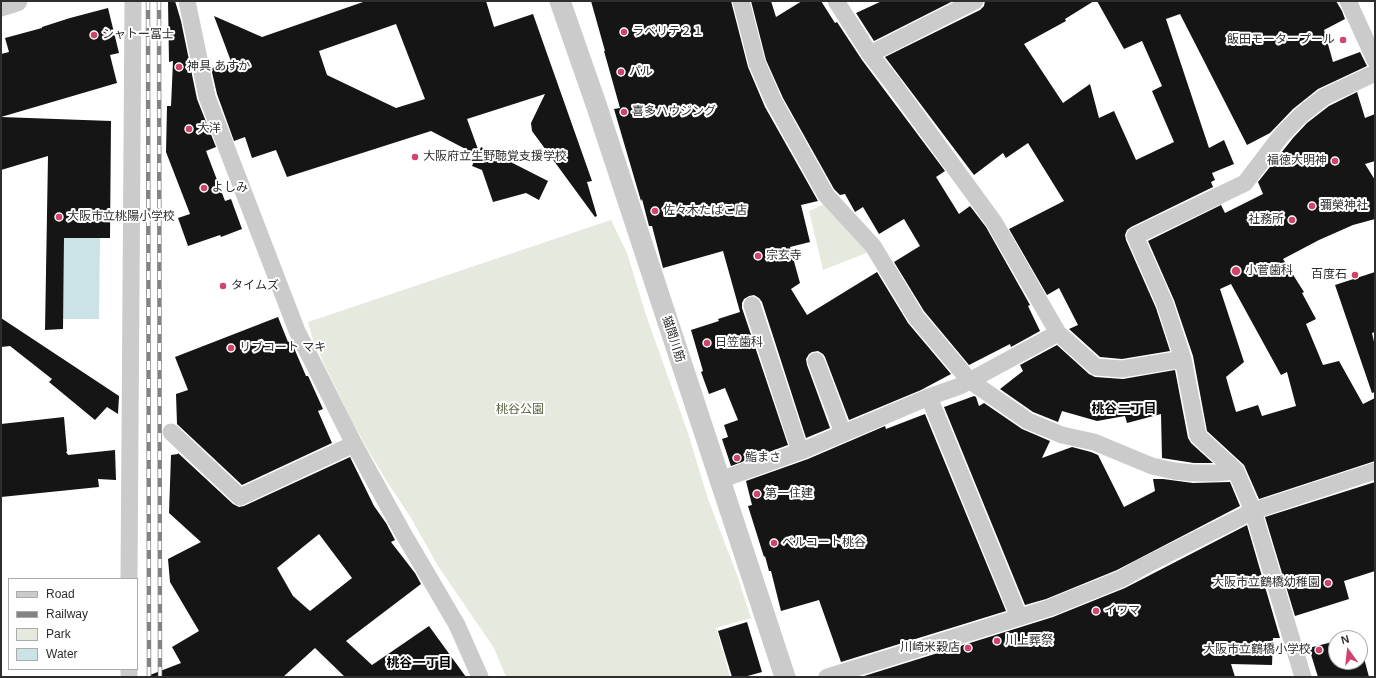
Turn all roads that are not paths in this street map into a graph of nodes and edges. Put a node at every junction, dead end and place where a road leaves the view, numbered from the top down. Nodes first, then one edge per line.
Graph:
1 (17, 1) edge
2 (133, 1) edge
3 (186, 1) edge
4 (560, 1) edge
5 (741, 1) edge
6 (836, 1) edge
7 (975, 1) edge
8 (1348, 1) edge
9 (1, 6) edge
10 (870, 54) junction
11 (1375, 60) edge
12 (1375, 73) edge
13 (752, 305) dead end
14 (1058, 333) junction
15 (1183, 359) junction
16 (816, 361) dead end
17 (969, 380) junction
18 (929, 397) junction
19 (171, 432) dead end
20 (843, 433) junction
21 (354, 444) junction
22 (800, 451) junction
23 (1236, 471) junction
24 (1375, 471) edge
25 (720, 480) junction
26 (1253, 512) junction
27 (129, 578) edge
28 (1019, 617) junction
29 (480, 677) edge
30 (785, 677) edge
31 (827, 677) edge
32 (1303, 677) edge

1 - 9 street
2 - 27 street
3 - 21 street
4 - 25 street, 猫間川筋
5 - 17 street
6 - 10 street
7 - 10 street
8 - 11 street
10 - 14 street
12 - 15 street
13 - 22 street
14 - 15 street
14 - 17 street
15 - 23 street
16 - 20 street
17 - 18 street
17 - 23 street
18 - 20 street
18 - 28 street
19 - 21 street
20 - 22 street
21 - 29 street
22 - 25 street
23 - 26 street
24 - 26 street
25 - 30 street, 猫間川筋
26 - 28 street
26 - 32 street
28 - 31 street

